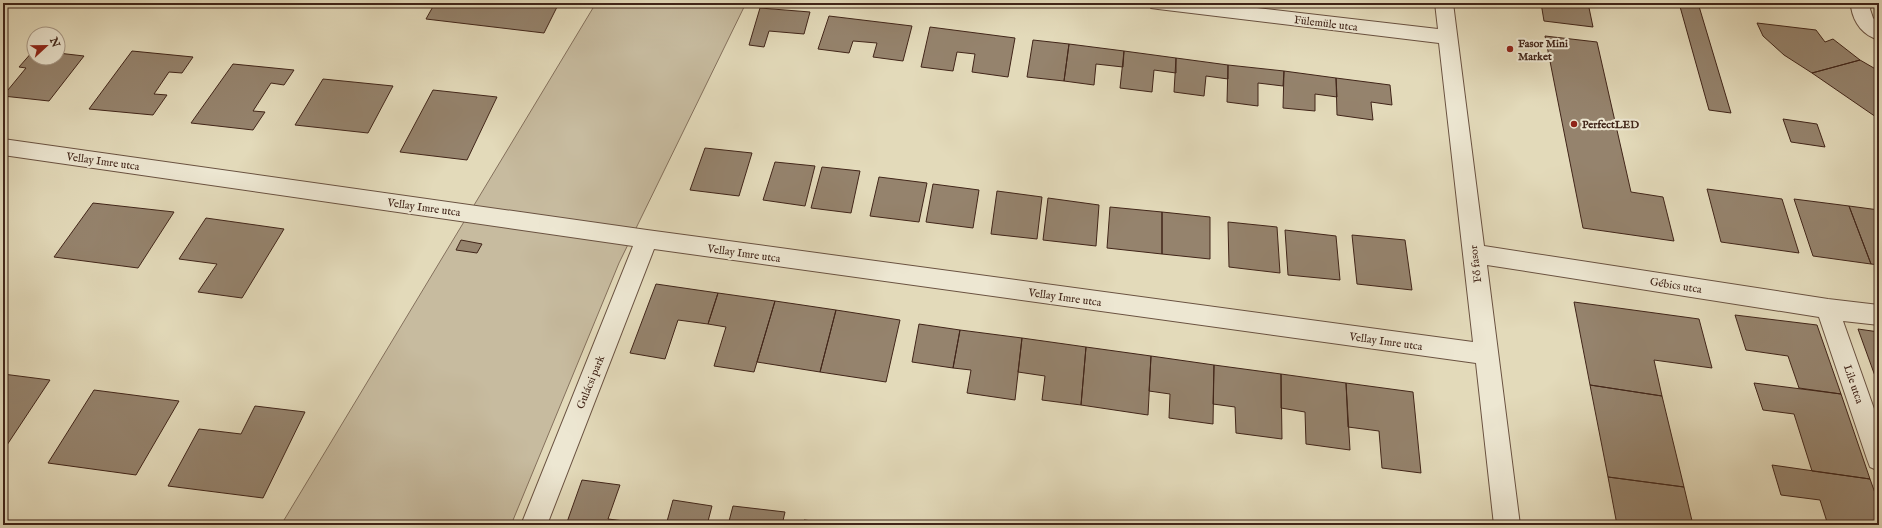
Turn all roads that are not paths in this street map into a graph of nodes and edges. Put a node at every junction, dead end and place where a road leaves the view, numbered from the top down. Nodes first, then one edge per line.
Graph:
1 (1158, 3) edge
2 (1444, 3) edge
3 (1864, 3) edge
4 (1879, 33) edge
5 (1448, 37) junction
6 (3, 147) edge
7 (647, 239) junction
8 (1474, 254) junction
9 (1828, 309) junction
10 (1879, 315) edge
11 (1486, 354) junction
12 (1879, 459) edge
13 (534, 525) edge
14 (1507, 525) edge

1 - 5 street, Fülemüle utca
2 - 5 street, Fő fasor
3 - 4 street
5 - 8 street, Fő fasor
6 - 7 street, Vellay Imre utca
7 - 11 street, Vellay Imre utca
7 - 13 street, Gulácsi park
8 - 9 street, Gébics utca
8 - 11 street, Fő fasor
9 - 10 street, Gébics utca
9 - 12 street, Lile utca
11 - 14 street, Fő fasor

